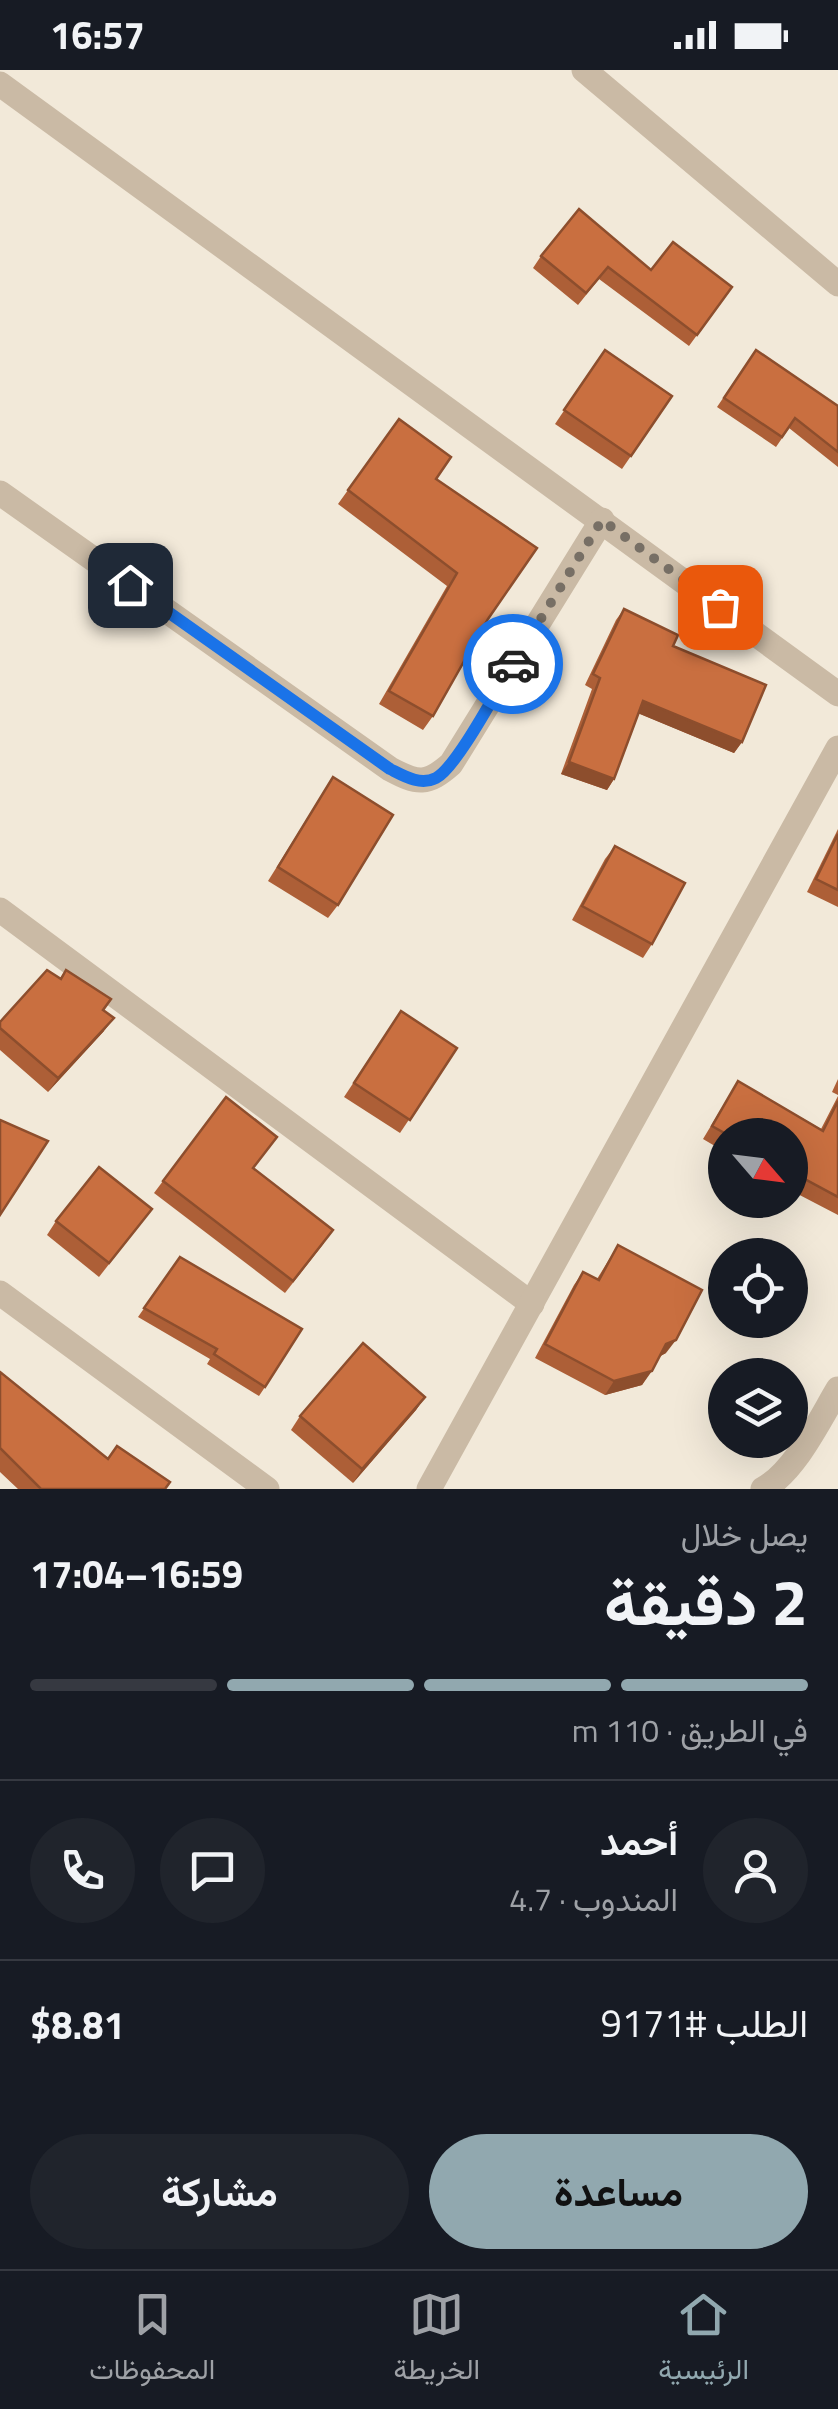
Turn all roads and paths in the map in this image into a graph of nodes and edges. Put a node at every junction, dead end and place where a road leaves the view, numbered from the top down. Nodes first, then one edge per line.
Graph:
1 (589, 72) edge
2 (0, 84) edge
3 (838, 284) edge
4 (0, 494) edge
5 (602, 520) junction
6 (838, 694) edge
7 (838, 748) edge
8 (0, 910) edge
9 (0, 1292) edge
10 (532, 1304) junction
11 (838, 1388) edge
12 (769, 1488) edge
13 (267, 1489) edge
14 (429, 1489) edge

1 - 3 street
2 - 5 street
4 - 5 street
5 - 6 street
7 - 10 street
8 - 10 street
9 - 13 street
10 - 14 street
11 - 12 street

